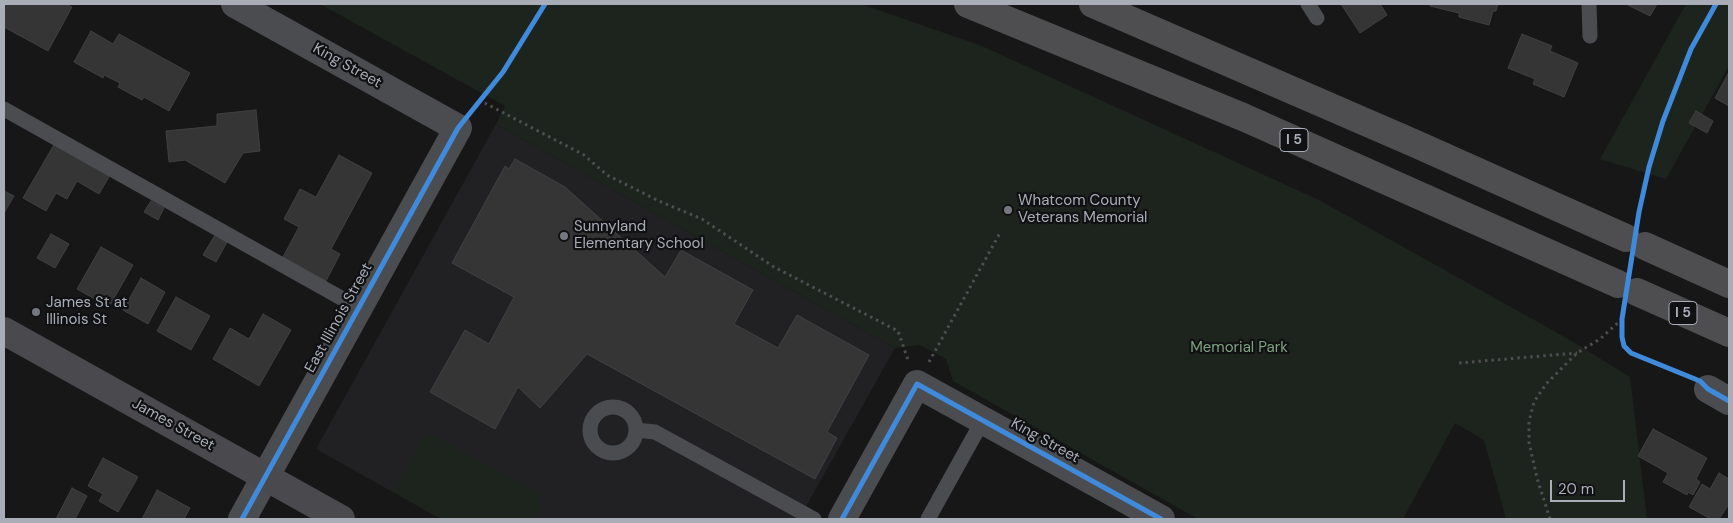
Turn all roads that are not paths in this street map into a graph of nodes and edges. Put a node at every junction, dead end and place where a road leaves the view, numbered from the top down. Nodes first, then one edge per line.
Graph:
1 (235, 4) edge
2 (968, 4) edge
3 (1092, 4) edge
4 (1308, 4) edge
5 (1589, 4) edge
6 (1317, 18) dead end
7 (1590, 36) dead end
8 (4, 109) edge
9 (458, 128) joint
10 (1729, 284) edge
11 (359, 308) junction
12 (4, 331) edge
13 (1729, 333) edge
14 (983, 420) junction
15 (636, 430) dead end
16 (266, 477) junction
17 (242, 519) edge
18 (341, 519) edge
19 (814, 519) edge
20 (842, 519) edge
21 (928, 519) edge
22 (1161, 519) edge

1 - 9 street, King Street
2 - 13 highway, I 5
3 - 10 highway
4 - 6 lane
5 - 7 lane
8 - 11 lane
9 - 11 street, East Illinois Street
11 - 16 street, East Illinois Street
12 - 16 main road, James Street
14 - 20 street, King Street
14 - 21 lane
14 - 22 street, King Street
15 - 19 lane
16 - 17 street, East Illinois Street
16 - 18 main road, James Street

